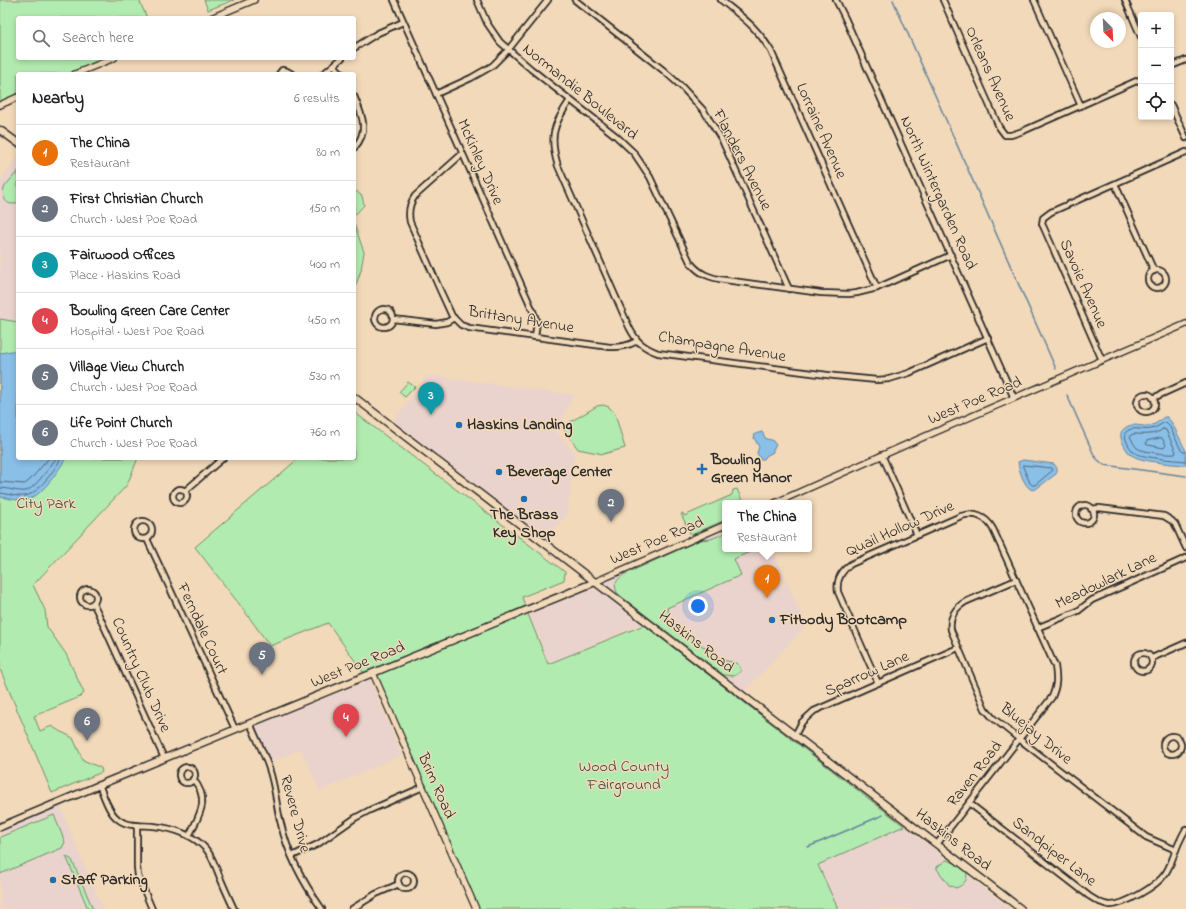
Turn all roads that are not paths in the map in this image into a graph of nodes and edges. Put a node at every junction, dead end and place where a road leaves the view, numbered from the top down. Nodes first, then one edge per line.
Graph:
1 (254, 0) edge
2 (394, 0) edge
3 (478, 0) edge
4 (548, 0) edge
5 (575, 0) edge
6 (721, 0) edge
7 (836, 0) edge
8 (942, 0) edge
9 (1034, 0) edge
10 (1125, 0) edge
11 (216, 16) edge
12 (403, 22) junction
13 (1138, 30) edge
14 (356, 47) edge
15 (508, 50) junction
16 (109, 60) edge
17 (340, 60) edge
18 (1186, 60) edge
19 (334, 65) junction
20 (1174, 65) edge
21 (80, 72) edge
22 (280, 72) edge
23 (290, 72) edge
24 (325, 72) edge
25 (340, 72) edge
26 (1138, 81) edge
27 (436, 94) junction
28 (16, 98) edge
29 (356, 100) edge
30 (570, 100) junction
31 (0, 105) edge
32 (1081, 106) junction
33 (1174, 112) edge
34 (0, 130) edge
35 (1186, 138) edge
36 (16, 142) edge
37 (356, 145) edge
38 (1186, 152) edge
39 (462, 154) junction
40 (1115, 184) junction
41 (951, 256) junction
42 (1154, 271) dead end
43 (877, 288) junction
44 (789, 289) junction
45 (454, 318) junction
46 (393, 319) dead end
47 (1186, 324) edge
48 (535, 337) junction
49 (988, 338) junction
50 (637, 340) junction
51 (1102, 360) junction
52 (1186, 383) edge
53 (1014, 398) junction
54 (1154, 398) dead end
55 (356, 399) edge
56 (882, 455) junction
57 (221, 460) edge
58 (185, 491) dead end
59 (782, 500) edge
60 (1091, 509) dead end
61 (722, 526) edge
62 (917, 535) junction
63 (147, 539) dead end
64 (1186, 548) edge
65 (1186, 558) edge
66 (1016, 580) junction
67 (595, 582) junction
68 (93, 603) dead end
69 (1038, 628) junction
70 (1186, 643) edge
71 (958, 648) junction
72 (1152, 658) dead end
73 (373, 673) junction
74 (878, 683) junction
75 (250, 723) junction
76 (235, 729) junction
77 (795, 735) junction
78 (1019, 739) junction
79 (1180, 750) junction
80 (1186, 754) edge
81 (164, 758) junction
82 (193, 779) dead end
83 (99, 785) junction
84 (423, 787) junction
85 (969, 803) junction
86 (137, 825) junction
87 (1, 826) edge
88 (1186, 829) edge
89 (189, 836) junction
90 (937, 844) junction
91 (1176, 850) junction
92 (292, 856) junction
93 (399, 884) dead end
94 (152, 909) edge
95 (234, 909) edge
96 (322, 909) edge
97 (352, 909) edge
98 (476, 909) edge
99 (1021, 909) edge

1 - 11 street
2 - 12 street, McKinley Drive
3 - 15 street, Normandie Boulevard
4 - 15 street
5 - 44 street, Flanders Avenue
6 - 43 street, Lorraine Avenue
7 - 41 street, North Wintergarden Road
8 - 32 street, Orleans Avenue
9 - 32 street
10 - 13 street
12 - 14 street
12 - 27 street, McKinley Drive
15 - 27 street
15 - 30 street, Normandie Boulevard
16 - 21 street
17 - 19 street
18 - 20 street
19 - 24 street
19 - 25 street
22 - 23 street
26 - 32 street
27 - 39 street, McKinley Drive
28 - 31 street
29 - 37 street
30 - 44 street, Normandie Boulevard
30 - 50 street, Champagne Avenue
33 - 35 street
34 - 36 main road
38 - 40 street
39 - 45 street, Brittany Avenue
39 - 48 street, McKinley Drive
40 - 42 street
40 - 51 street, Savoie Avenue
41 - 43 street, Normandie Boulevard
41 - 49 street, North Wintergarden Road
43 - 44 street, Normandie Boulevard
45 - 46 street
45 - 48 street, Brittany Avenue
47 - 51 street, West Poe Road
48 - 50 street, Brittany Avenue
49 - 50 street, Champagne Avenue
49 - 53 street, North Wintergarden Road
51 - 53 street, West Poe Road
52 - 54 street
53 - 56 street, West Poe Road
55 - 67 main road, Haskins Road
56 - 59 street, West Poe Road
56 - 62 street
57 - 58 street
60 - 64 street
61 - 67 street, West Poe Road
62 - 66 street, Quail Hollow Drive
62 - 74 street, Quail Hollow Drive
63 - 76 street, Ferndale Court
65 - 69 street, Meadowlark Lane
66 - 69 street, Quail Hollow Drive
66 - 71 street, Bluejay Drive
67 - 73 main road, West Poe Road
67 - 77 main road, Haskins Road
68 - 81 street, Country Club Drive
69 - 78 street, Quail Hollow Drive
70 - 72 street
71 - 74 street, Sparrow Lane
71 - 78 street, Bluejay Drive
73 - 75 main road, West Poe Road
73 - 84 street, Brim Road
74 - 77 street, Sparrow Lane
75 - 76 main road, West Poe Road
75 - 92 street, Revere Drive
76 - 81 main road, West Poe Road
77 - 90 main road, Haskins Road
78 - 85 street, Raven Road
78 - 91 street, Bluejay Drive
79 - 79 street
79 - 80 street
81 - 83 main road, West Poe Road
82 - 89 street
83 - 86 street
83 - 87 main road, West Poe Road
84 - 92 street
84 - 98 street, Brim Road
85 - 90 street, Raven Road
85 - 91 street, Sandpiper Lane
86 - 89 street
86 - 94 street
88 - 91 street, Sandpiper Lane
89 - 95 street
90 - 99 main road, Haskins Road
92 - 96 street, Revere Drive
93 - 97 street

